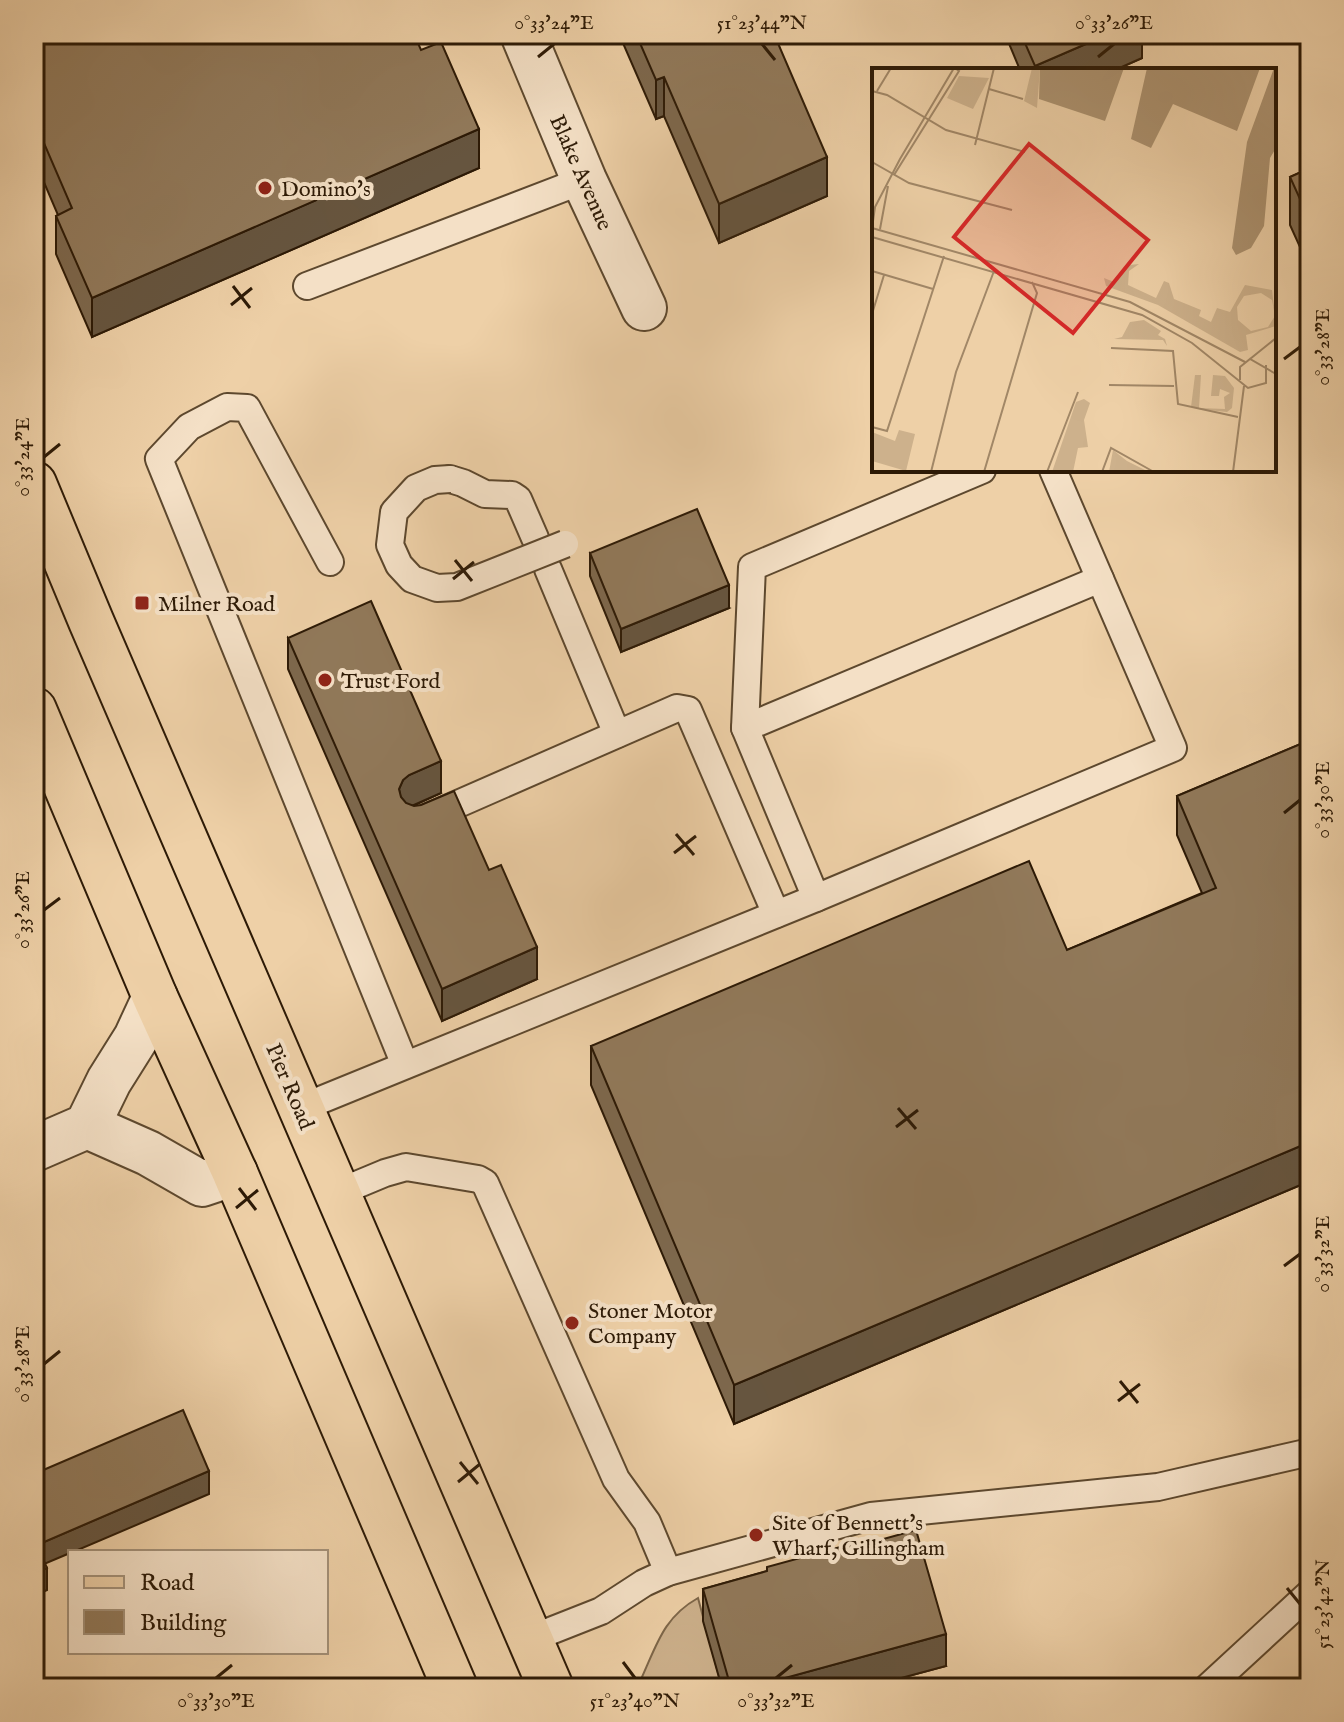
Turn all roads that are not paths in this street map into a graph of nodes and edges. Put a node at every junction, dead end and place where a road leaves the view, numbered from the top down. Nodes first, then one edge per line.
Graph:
1 (523, 34) edge
2 (584, 180) junction
3 (307, 286) dead end
4 (644, 308) dead end
5 (977, 472) edge
6 (1054, 472) edge
7 (34, 484) edge
8 (535, 538) dead end
9 (565, 544) dead end
10 (330, 562) dead end
11 (548, 569) dead end
12 (1100, 579) junction
13 (34, 710) edge
14 (745, 728) junction
15 (617, 734) junction
16 (415, 822) edge
17 (816, 898) junction
18 (776, 914) junction
19 (155, 997) junction
20 (405, 1065) junction
21 (301, 1108) junction
22 (87, 1126) junction
23 (34, 1149) edge
24 (235, 1173) junction
25 (337, 1193) junction
26 (1310, 1452) edge
27 (668, 1572) junction
28 (1310, 1593) edge
29 (530, 1639) junction
30 (455, 1688) edge
31 (551, 1688) edge
32 (1207, 1688) edge

1 - 2 street, Blake Avenue
2 - 3 lane
2 - 4 street, Blake Avenue
5 - 14 lane
6 - 12 lane
7 - 21 main road, Pier Road
8 - 9 lane, bridge
10 - 20 lane
11 - 15 lane
12 - 14 lane
12 - 17 lane
13 - 19 main road
14 - 17 lane
15 - 16 lane
15 - 18 lane
17 - 18 lane
18 - 20 lane
19 - 22 street
19 - 24 main road
20 - 21 lane
21 - 25 main road, Pier Road
22 - 23 street
22 - 24 street
24 - 30 main road
25 - 27 lane
25 - 29 main road, Pier Road
26 - 27 lane
27 - 29 lane
28 - 32 lane
29 - 31 main road, Pier Road

